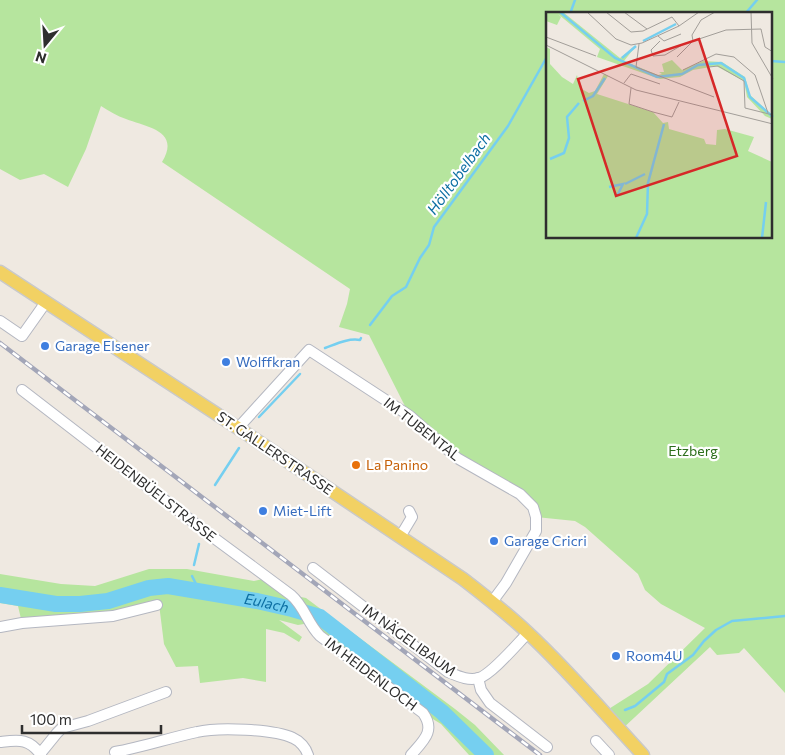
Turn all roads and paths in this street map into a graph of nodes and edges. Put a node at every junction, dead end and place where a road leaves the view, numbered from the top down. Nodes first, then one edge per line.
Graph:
1 (0, 272) edge
2 (46, 302) junction
3 (0, 321) edge
4 (22, 390) dead end
5 (238, 428) junction
6 (409, 512) dead end
7 (400, 537) junction
8 (313, 568) dead end
9 (291, 595) joint
10 (492, 602) junction
11 (157, 605) dead end
12 (0, 627) edge
13 (528, 633) junction
14 (478, 678) junction
15 (166, 692) dead end
16 (596, 741) dead end
17 (0, 742) edge
18 (547, 747) dead end
19 (114, 752) dead end
20 (40, 754) edge
21 (308, 755) edge
22 (411, 755) edge
23 (609, 755) edge
24 (643, 755) edge

1 - 2 main road, ST. GALLERSTRASSE
2 - 3 street
2 - 5 main road, ST. GALLERSTRASSE
4 - 9 street, HEIDENBÜELSTRASSE
5 - 7 main road, ST. GALLERSTRASSE
5 - 10 street, IM TUBENTAL
6 - 7 street
7 - 10 main road, ST. GALLERSTRASSE
8 - 14 street, IM NÄGELIBAUM
9 - 22 street, IM HEIDENLOCH
10 - 13 main road, ST. GALLERSTRASSE
11 - 12 street
13 - 14 street
13 - 24 main road, ST. GALLERSTRASSE
14 - 18 street
15 - 20 street
16 - 23 street
17 - 20 street
19 - 21 street

